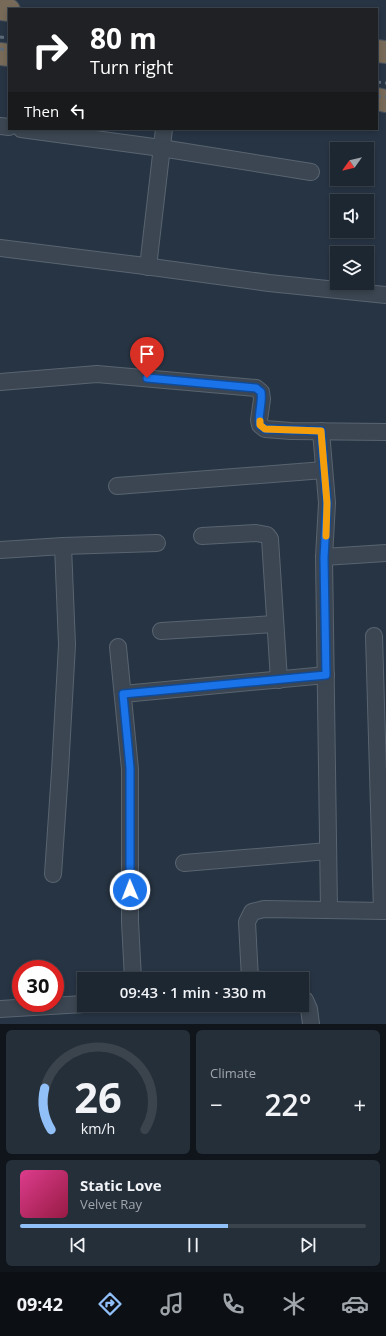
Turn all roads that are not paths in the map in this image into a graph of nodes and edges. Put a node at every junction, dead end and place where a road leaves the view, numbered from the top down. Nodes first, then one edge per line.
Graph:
1 (27, 130) edge
2 (164, 130) edge
3 (161, 148) junction
4 (311, 172) dead end
5 (0, 248) edge
6 (148, 267) junction
7 (386, 295) edge
8 (0, 382) edge
9 (321, 431) junction
10 (386, 432) edge
11 (324, 470) junction
12 (117, 486) dead end
13 (202, 536) dead end
14 (157, 543) dead end
15 (63, 546) junction
16 (0, 550) edge
17 (386, 553) edge
18 (324, 558) junction
19 (275, 624) junction
20 (161, 631) dead end
21 (374, 636) dead end
22 (118, 647) dead end
23 (326, 675) junction
24 (279, 680) junction
25 (123, 694) junction
26 (328, 851) junction
27 (184, 863) dead end
28 (53, 874) dead end
29 (329, 910) junction
30 (384, 911) edge
31 (133, 972) edge
32 (250, 972) edge
33 (77, 1004) edge
34 (0, 1009) edge
35 (309, 1009) edge
36 (311, 1024) edge

1 - 3 street
2 - 3 street
3 - 4 street
3 - 6 street
5 - 6 street
6 - 7 street
8 - 9 street
9 - 10 street
9 - 11 street
11 - 12 street
11 - 18 street
13 - 19 street
14 - 15 street
15 - 16 street
15 - 28 street
17 - 18 street
18 - 23 street
19 - 20 street
19 - 24 street
21 - 30 street
22 - 25 street
23 - 24 street
23 - 26 street
24 - 25 street
25 - 31 street
26 - 27 street
26 - 29 street
29 - 30 street
29 - 32 street
33 - 34 street
35 - 36 street

